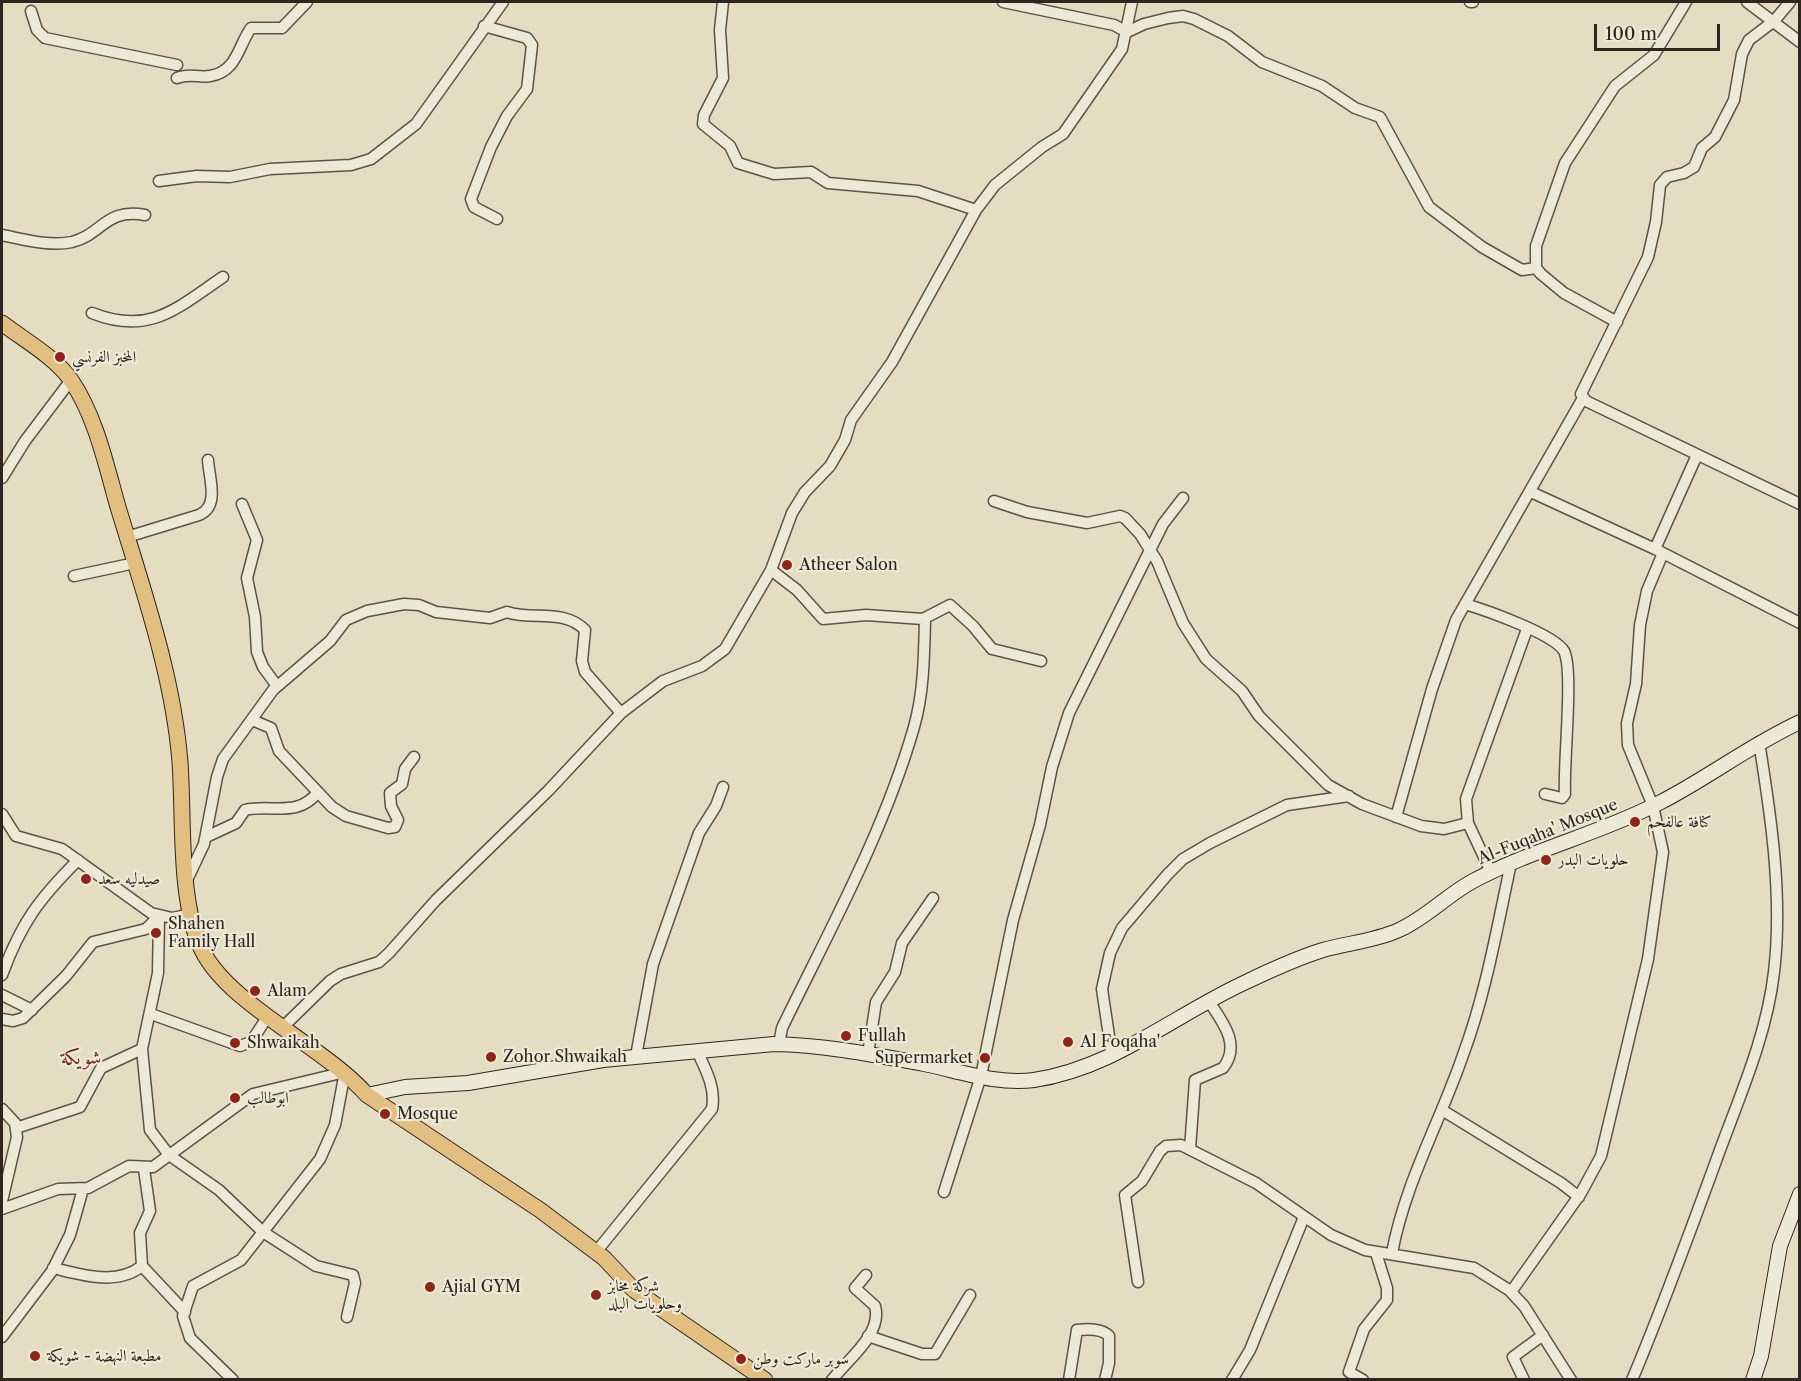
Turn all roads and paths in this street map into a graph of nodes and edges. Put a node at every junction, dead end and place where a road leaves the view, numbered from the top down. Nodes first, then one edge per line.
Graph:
1 (308, 2) edge
2 (503, 2) edge
3 (723, 2) edge
4 (1003, 2) edge
5 (1132, 2) edge
6 (1686, 2) edge
7 (1747, 2) edge
8 (1790, 2) edge
9 (32, 11) dead end
10 (1774, 21) junction
11 (484, 26) junction
12 (1127, 32) junction
13 (1800, 42) edge
14 (177, 65) dead end
15 (177, 78) dead end
16 (159, 181) dead end
17 (976, 210) junction
18 (146, 215) dead end
19 (497, 219) dead end
20 (2, 236) edge
21 (1536, 268) junction
22 (223, 277) dead end
23 (92, 314) dead end
24 (1617, 322) junction
25 (2, 323) edge
26 (71, 381) junction
27 (1583, 398) junction
28 (1697, 455) junction
29 (208, 460) dead end
30 (2, 478) edge
31 (1531, 492) junction
32 (1183, 498) dead end
33 (994, 501) dead end
34 (242, 504) dead end
35 (1800, 504) edge
36 (127, 537) junction
37 (1150, 550) junction
38 (1659, 551) junction
39 (135, 562) junction
40 (771, 570) junction
41 (74, 576) dead end
42 (1465, 604) junction
43 (925, 619) junction
44 (1800, 623) edge
45 (1527, 628) junction
46 (1041, 662) dead end
47 (277, 686) junction
48 (621, 713) junction
49 (252, 720) junction
50 (1799, 722) edge
51 (1759, 741) junction
52 (414, 757) dead end
53 (723, 787) dead end
54 (318, 792) junction
55 (1545, 794) dead end
56 (1349, 796) junction
57 (1653, 806) junction
58 (2, 814) edge
59 (1396, 817) junction
60 (1468, 823) junction
61 (206, 837) junction
62 (78, 860) junction
63 (1511, 863) junction
64 (1491, 872) junction
65 (187, 880) junction
66 (933, 898) dead end
67 (192, 914) junction
68 (159, 916) junction
69 (2, 975) edge
70 (2, 995) edge
71 (1208, 1000) junction
72 (32, 1010) junction
73 (151, 1014) junction
74 (268, 1016) junction
75 (2, 1019) edge
76 (284, 1026) junction
77 (778, 1044) junction
78 (142, 1049) junction
79 (698, 1051) junction
80 (868, 1054) junction
81 (636, 1056) junction
82 (1112, 1056) junction
83 (345, 1072) junction
84 (981, 1076) junction
85 (367, 1095) junction
86 (2, 1109) edge
87 (1442, 1110) junction
88 (16, 1128) junction
89 (1190, 1149) junction
90 (169, 1155) junction
91 (144, 1169) junction
92 (83, 1190) junction
93 (944, 1192) dead end
94 (1800, 1194) edge
95 (1579, 1197) junction
96 (2, 1201) edge
97 (2, 1209) edge
98 (1304, 1217) junction
99 (263, 1232) junction
100 (596, 1252) junction
101 (1376, 1253) junction
102 (1392, 1254) junction
103 (142, 1266) junction
104 (53, 1268) junction
105 (866, 1275) dead end
106 (1138, 1282) dead end
107 (1511, 1292) junction
108 (970, 1295) dead end
109 (185, 1312) junction
110 (347, 1317) dead end
111 (1543, 1335) junction
112 (868, 1336) junction
113 (2, 1337) edge
114 (220, 1367) junction
115 (218, 1380) edge
116 (233, 1380) edge
117 (765, 1380) edge
118 (832, 1380) edge
119 (1069, 1380) edge
120 (1105, 1380) edge
121 (1232, 1380) edge
122 (1364, 1380) edge
123 (1524, 1380) edge
124 (1571, 1380) edge
125 (1632, 1380) edge
126 (1753, 1380) edge

1 - 15 street
2 - 11 street
3 - 17 street
4 - 12 street
5 - 12 street
6 - 21 street
7 - 10 street
8 - 10 street
9 - 14 street
10 - 13 street
10 - 24 street
11 - 16 street
11 - 19 street
12 - 17 street
12 - 21 street
17 - 40 street
18 - 20 street
21 - 24 street
22 - 23 street
24 - 27 street
25 - 26 main road
26 - 30 street
26 - 36 main road
27 - 28 street
27 - 31 street
28 - 35 street
28 - 38 street
29 - 36 street
31 - 38 street
31 - 42 street
32 - 37 street
33 - 37 street
34 - 47 street
36 - 39 main road
37 - 56 street
37 - 84 street
38 - 44 street
38 - 57 street
39 - 41 street
39 - 65 main road
40 - 43 street
40 - 48 street
42 - 45 street
42 - 59 street
43 - 46 street
43 - 77 street
45 - 55 street
45 - 60 street
47 - 48 street
47 - 49 street
48 - 76 street
49 - 54 street
49 - 61 street
50 - 51 street, Al-Fuqaha' Mosque
51 - 57 street, Al-Fuqaha' Mosque
51 - 125 street
52 - 54 street
53 - 81 street
54 - 61 street
56 - 59 street
56 - 82 street
57 - 63 street, Al-Fuqaha' Mosque
57 - 95 street
58 - 62 street
59 - 60 street
60 - 64 street
61 - 65 street
62 - 68 street
62 - 69 street
63 - 64 street, Al-Fuqaha' Mosque
63 - 87 street
64 - 71 street, Al-Fuqaha' Mosque
65 - 67 main road
66 - 80 street
67 - 68 street
67 - 74 main road
68 - 72 street
68 - 73 street
70 - 72 street
71 - 82 street, Al-Fuqaha' Mosque
71 - 89 street
72 - 75 street
73 - 74 street
73 - 78 street
74 - 76 main road
76 - 83 main road
77 - 79 street, Al-Fuqaha' Mosque
77 - 80 street, Al-Fuqaha' Mosque
78 - 88 street
78 - 90 street
79 - 81 street, Al-Fuqaha' Mosque
79 - 100 street
80 - 84 street, Al-Fuqaha' Mosque
81 - 85 street, Al-Fuqaha' Mosque
82 - 84 street, Al-Fuqaha' Mosque
83 - 85 main road
83 - 90 street
83 - 99 street
84 - 93 street
85 - 100 main road
86 - 88 street
87 - 95 street
87 - 102 street
88 - 96 street
89 - 98 street
89 - 106 street
90 - 91 street
90 - 99 street
91 - 92 street
91 - 103 street
92 - 97 street
92 - 104 street
94 - 126 street
95 - 107 street
98 - 101 street
98 - 121 street
99 - 109 street
99 - 110 street
100 - 117 main road
101 - 102 street
101 - 122 street
102 - 107 street
103 - 104 street
103 - 109 street
104 - 113 street
105 - 112 street
107 - 111 street
108 - 112 street
109 - 114 street
111 - 123 street
111 - 124 street
112 - 118 street
114 - 115 street
114 - 116 street
119 - 120 street

